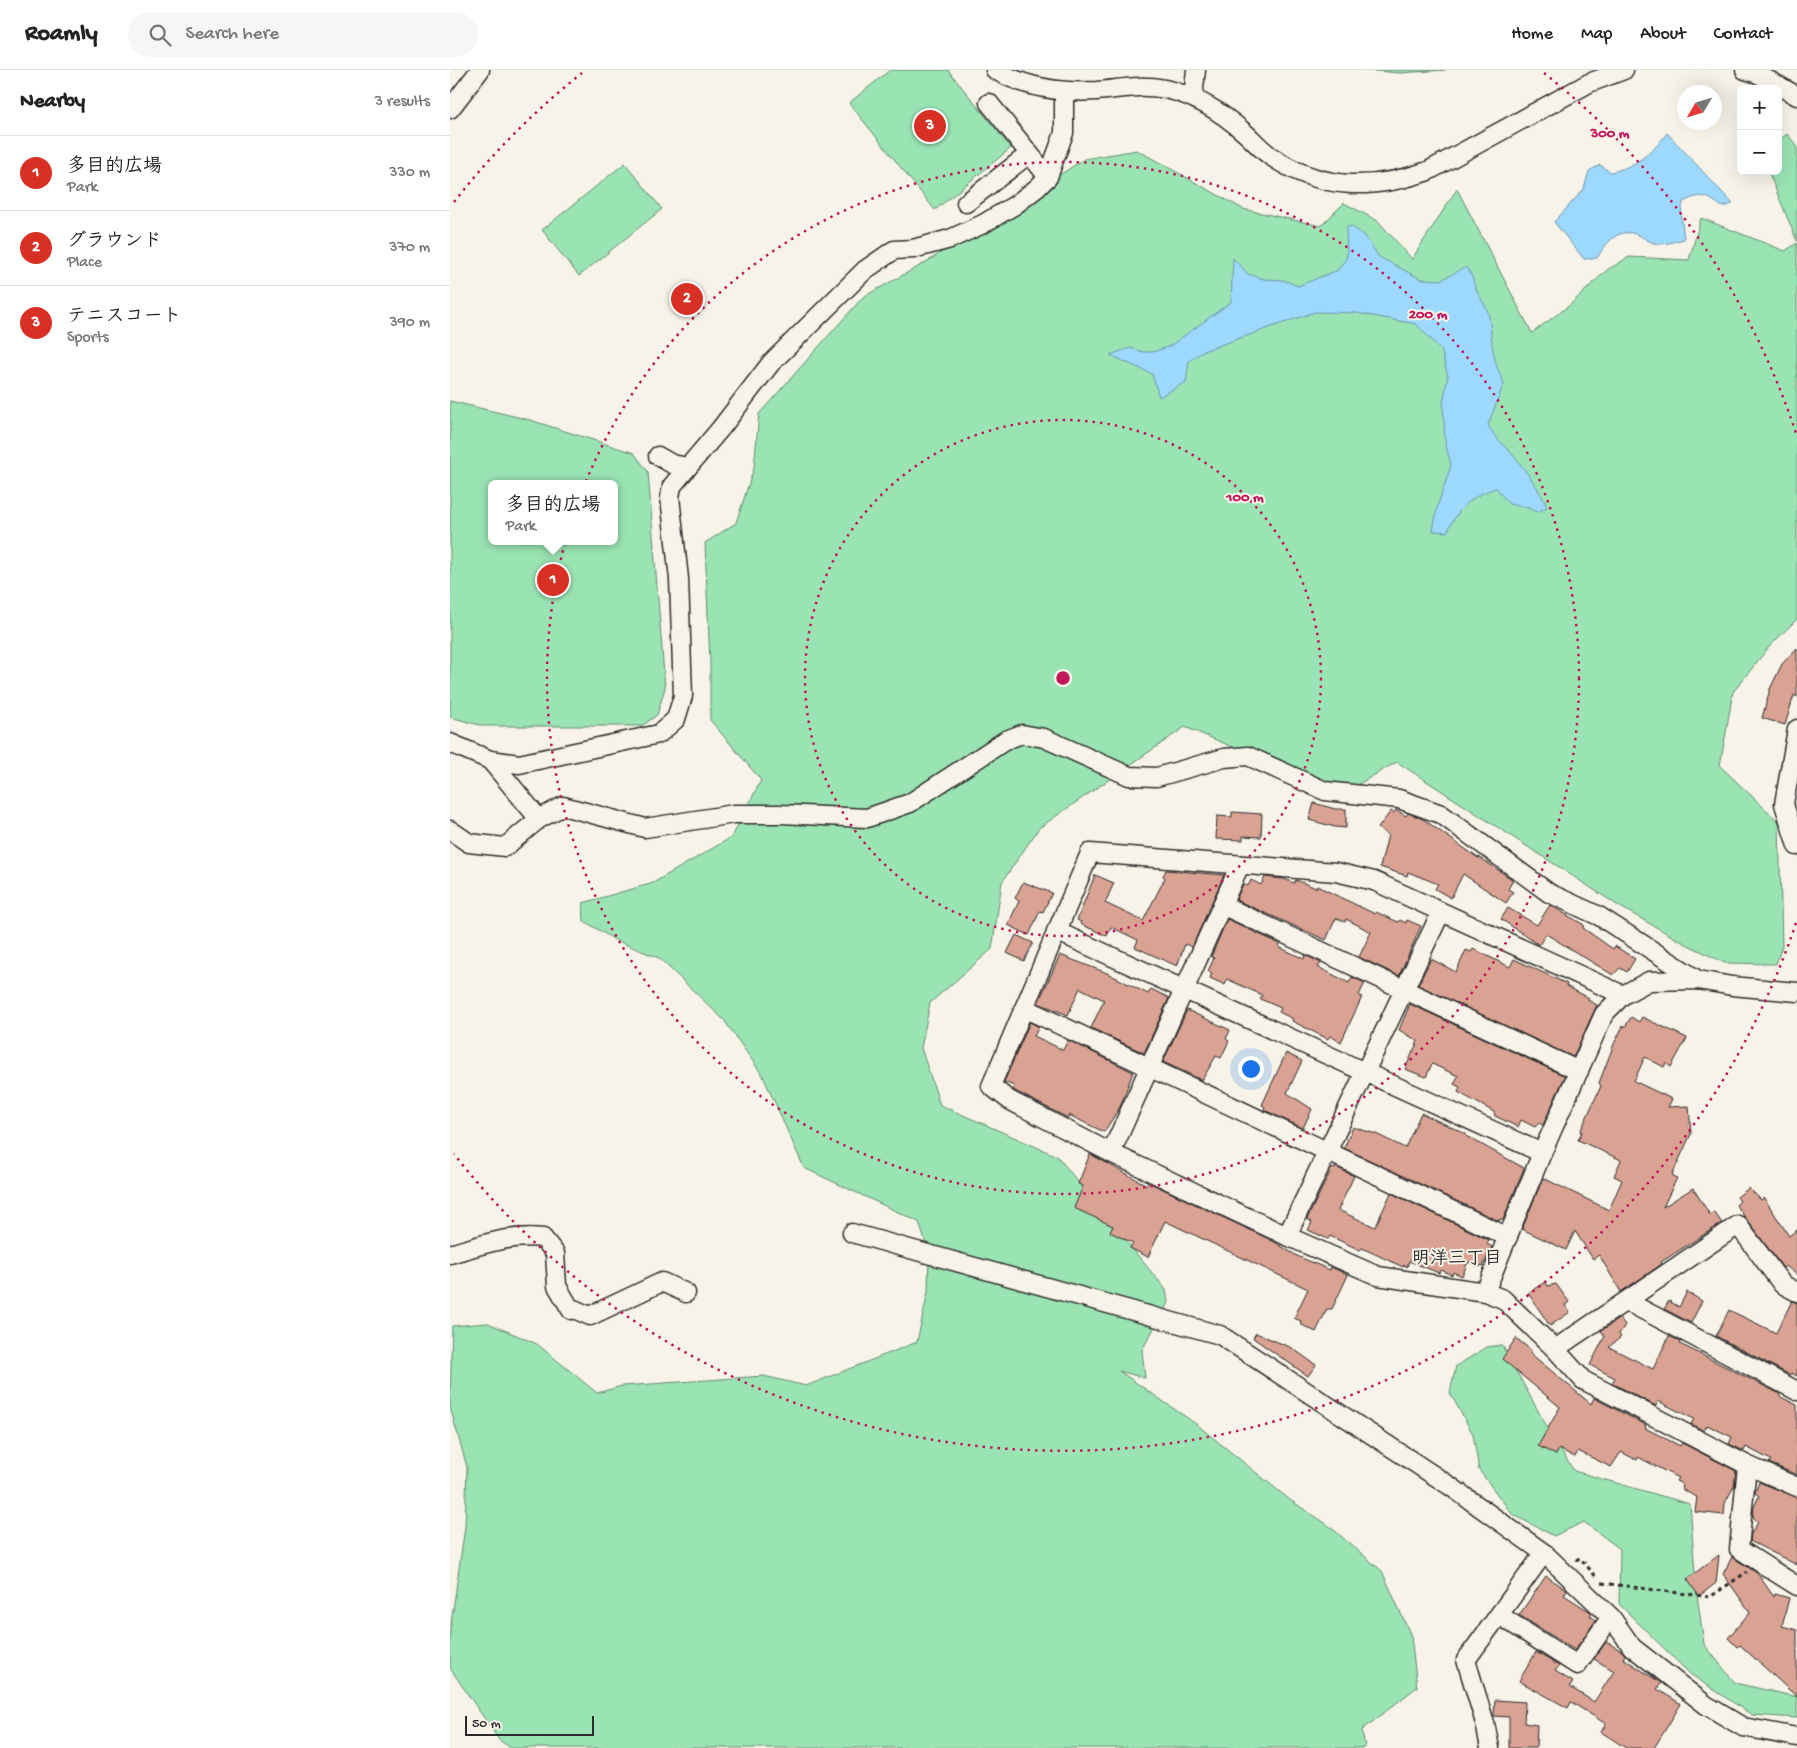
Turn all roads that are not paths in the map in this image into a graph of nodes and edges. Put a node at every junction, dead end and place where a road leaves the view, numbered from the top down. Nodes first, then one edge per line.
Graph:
1 (480, 70) edge
2 (995, 70) edge
3 (1196, 70) edge
4 (1624, 70) edge
5 (1744, 70) edge
6 (1064, 92) junction
7 (1797, 96) edge
8 (1193, 97) junction
9 (989, 103) dead end
10 (450, 109) edge
11 (1029, 154) junction
12 (1048, 177) junction
13 (966, 203) dead end
14 (688, 467) junction
15 (672, 486) junction
16 (1797, 729) edge
17 (450, 743) edge
18 (490, 760) junction
19 (540, 818) junction
20 (450, 830) edge
21 (1797, 846) edge
22 (1240, 865) junction
23 (1222, 905) junction
24 (1441, 912) junction
25 (1056, 931) junction
26 (1698, 980) junction
27 (1184, 989) junction
28 (1404, 989) junction
29 (1797, 992) edge
30 (1623, 994) junction
31 (1024, 1008) junction
32 (1149, 1067) junction
33 (1579, 1071) junction
34 (1365, 1072) junction
35 (1327, 1152) junction
36 (1111, 1153) junction
37 (1542, 1153) junction
38 (852, 1232) dead end
39 (1287, 1236) junction
40 (1508, 1238) junction
41 (450, 1254) edge
42 (1485, 1292) junction
43 (1797, 1292) edge
44 (686, 1294) dead end
45 (1626, 1301) junction
46 (1555, 1349) junction
47 (1797, 1391) edge
48 (1747, 1465) junction
49 (1797, 1487) edge
50 (1544, 1553) junction
51 (1797, 1586) edge
52 (1499, 1615) junction
53 (1612, 1617) junction
54 (1797, 1737) edge
55 (1490, 1748) edge

1 - 10 street
2 - 6 street
3 - 8 street
4 - 8 street
5 - 7 street
6 - 8 street
6 - 12 street
9 - 11 street
11 - 12 street
11 - 13 street
12 - 14 street
14 - 15 street
14 - 15 street
15 - 18 street
16 - 21 street
17 - 18 street
18 - 19 street
19 - 20 street
19 - 26 street
22 - 23 street
22 - 24 street
22 - 25 street
23 - 27 street
23 - 28 street
24 - 28 street
24 - 30 street
25 - 27 street
25 - 31 street
26 - 29 street
26 - 30 street
27 - 32 street
27 - 34 street
28 - 33 street
28 - 34 street
30 - 33 street
31 - 32 street
31 - 36 street
32 - 35 street
32 - 36 street
33 - 37 street
34 - 35 street
34 - 37 street
35 - 39 street
35 - 40 street
36 - 39 street
37 - 40 street
38 - 50 street
39 - 42 street
40 - 42 street
41 - 44 street
42 - 46 street
43 - 45 street
45 - 46 street
45 - 47 street
46 - 48 street
48 - 49 street
48 - 51 street
50 - 52 street
50 - 53 street
52 - 53 street
52 - 55 street
53 - 54 street

